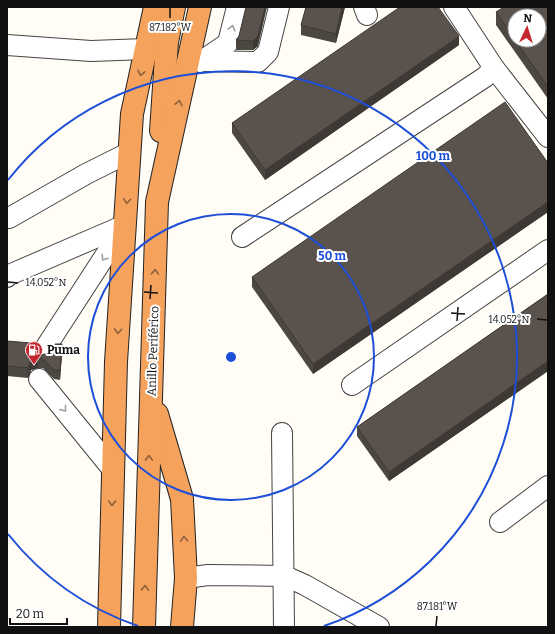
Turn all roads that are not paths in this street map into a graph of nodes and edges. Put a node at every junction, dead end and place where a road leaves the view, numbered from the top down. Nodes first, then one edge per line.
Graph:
1 (155, 7) edge
2 (174, 7) edge
3 (200, 7) edge
4 (237, 7) edge
5 (279, 7) edge
6 (454, 7) edge
7 (7, 45) edge
8 (146, 49) junction
9 (194, 66) junction
10 (494, 68) junction
11 (548, 137) edge
12 (130, 152) junction
13 (156, 202) junction
14 (7, 217) edge
15 (125, 225) junction
16 (242, 237) dead end
17 (548, 250) edge
18 (7, 277) edge
19 (42, 353) edge
20 (40, 379) dead end
21 (352, 385) dead end
22 (151, 394) junction
23 (282, 434) dead end
24 (113, 470) junction
25 (548, 486) edge
26 (500, 522) dead end
27 (284, 576) junction
28 (186, 578) junction
29 (109, 627) edge
30 (144, 627) edge
31 (182, 627) edge
32 (284, 627) edge
33 (379, 627) edge

1 - 8 highway
2 - 13 highway
3 - 9 highway, Anillo Periférico
9 -> 4 street
5 - 9 street
6 - 10 street
7 - 8 street
8 -> 12 highway
13 -> 9 highway, Anillo Periférico
10 - 11 street
10 - 16 street
12 - 14 street
12 -> 15 highway
22 -> 13 highway, Anillo Periférico
15 - 18 street
15 -> 19 street
15 -> 24 highway
17 - 21 street
20 -> 24 street
28 -> 22 highway
30 -> 22 highway, Anillo Periférico
23 - 27 street
24 -> 29 highway
25 - 26 street
27 - 28 street
27 - 32 street
27 - 33 street
28 - 31 highway

